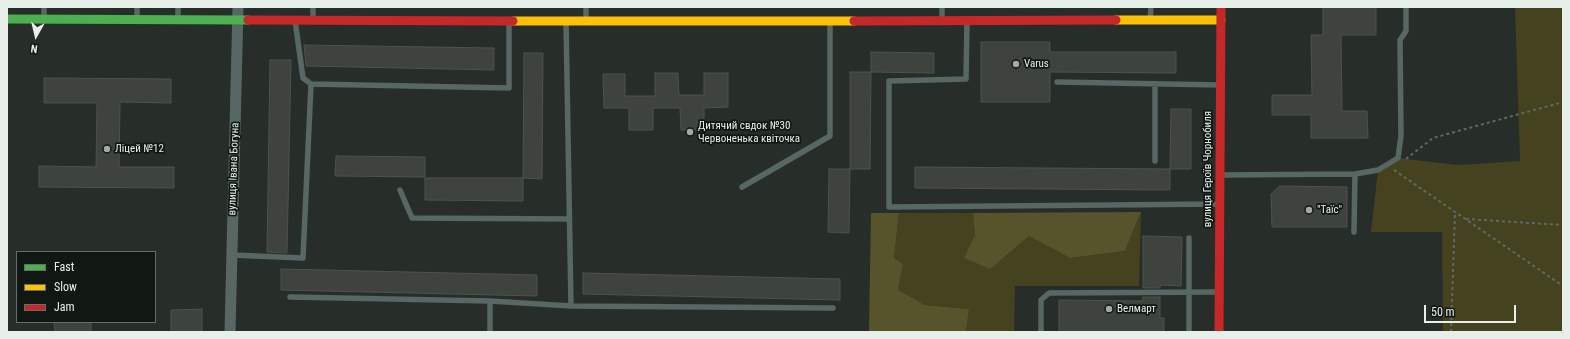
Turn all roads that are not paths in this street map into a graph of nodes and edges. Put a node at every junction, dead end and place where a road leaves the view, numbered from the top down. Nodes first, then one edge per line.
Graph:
1 (44, 7) edge
2 (137, 7) edge
3 (178, 7) edge
4 (238, 7) edge
5 (313, 7) edge
6 (586, 7) edge
7 (942, 7) edge
8 (1150, 7) edge
9 (1221, 7) edge
10 (1406, 7) edge
11 (7, 19) edge
12 (44, 19) junction
13 (137, 19) junction
14 (178, 20) junction
15 (238, 20) junction
16 (295, 20) junction
17 (313, 20) junction
18 (586, 20) junction
19 (1150, 20) junction
20 (1221, 20) junction
21 (509, 21) junction
22 (566, 21) junction
23 (830, 21) junction
24 (942, 21) junction
25 (967, 22) junction
26 (1057, 82) dead end
27 (311, 84) junction
28 (1154, 85) junction
29 (1220, 85) junction
30 (1156, 161) dead end
31 (1355, 174) junction
32 (1220, 175) junction
33 (742, 187) dead end
34 (400, 190) dead end
35 (1219, 204) junction
36 (568, 219) junction
37 (1354, 232) dead end
38 (1189, 238) dead end
39 (232, 256) junction
40 (1219, 292) junction
41 (290, 297) dead end
42 (490, 302) junction
43 (571, 306) junction
44 (833, 308) dead end
45 (230, 332) edge
46 (490, 332) edge
47 (1041, 332) edge
48 (1188, 332) edge
49 (1218, 332) edge

1 - 12 lane
2 - 13 lane
3 - 14 lane
4 - 15 street, вулиця Івана Богуна
5 - 17 lane
6 - 18 lane
7 - 24 lane
8 - 19 lane
9 - 20 street, вулиця Героїв Чорнобиля
10 - 31 lane
11 - 12 street
12 - 13 street
13 - 14 street
14 - 15 street
15 - 16 street
15 - 39 street, вулиця Івана Богуна
16 - 17 street
16 - 27 lane
17 - 21 street
18 - 22 street
18 - 23 street
19 - 20 street
19 - 25 street
20 - 29 street, вулиця Героїв Чорнобиля
21 - 22 street
21 - 27 lane
22 - 36 lane
23 - 24 street
23 - 33 lane
24 - 25 street
25 - 35 lane
26 - 28 lane
27 - 39 lane
28 - 29 lane
28 - 30 lane
29 - 32 street, вулиця Героїв Чорнобиля
31 - 32 lane
31 - 37 lane
32 - 35 street, вулиця Героїв Чорнобиля
34 - 36 lane
35 - 40 street, вулиця Героїв Чорнобиля
36 - 43 lane
38 - 48 lane
39 - 45 street, вулиця Івана Богуна
40 - 47 lane
40 - 49 street, вулиця Героїв Чорнобиля
41 - 42 lane
42 - 43 lane
42 - 46 lane
43 - 44 lane

